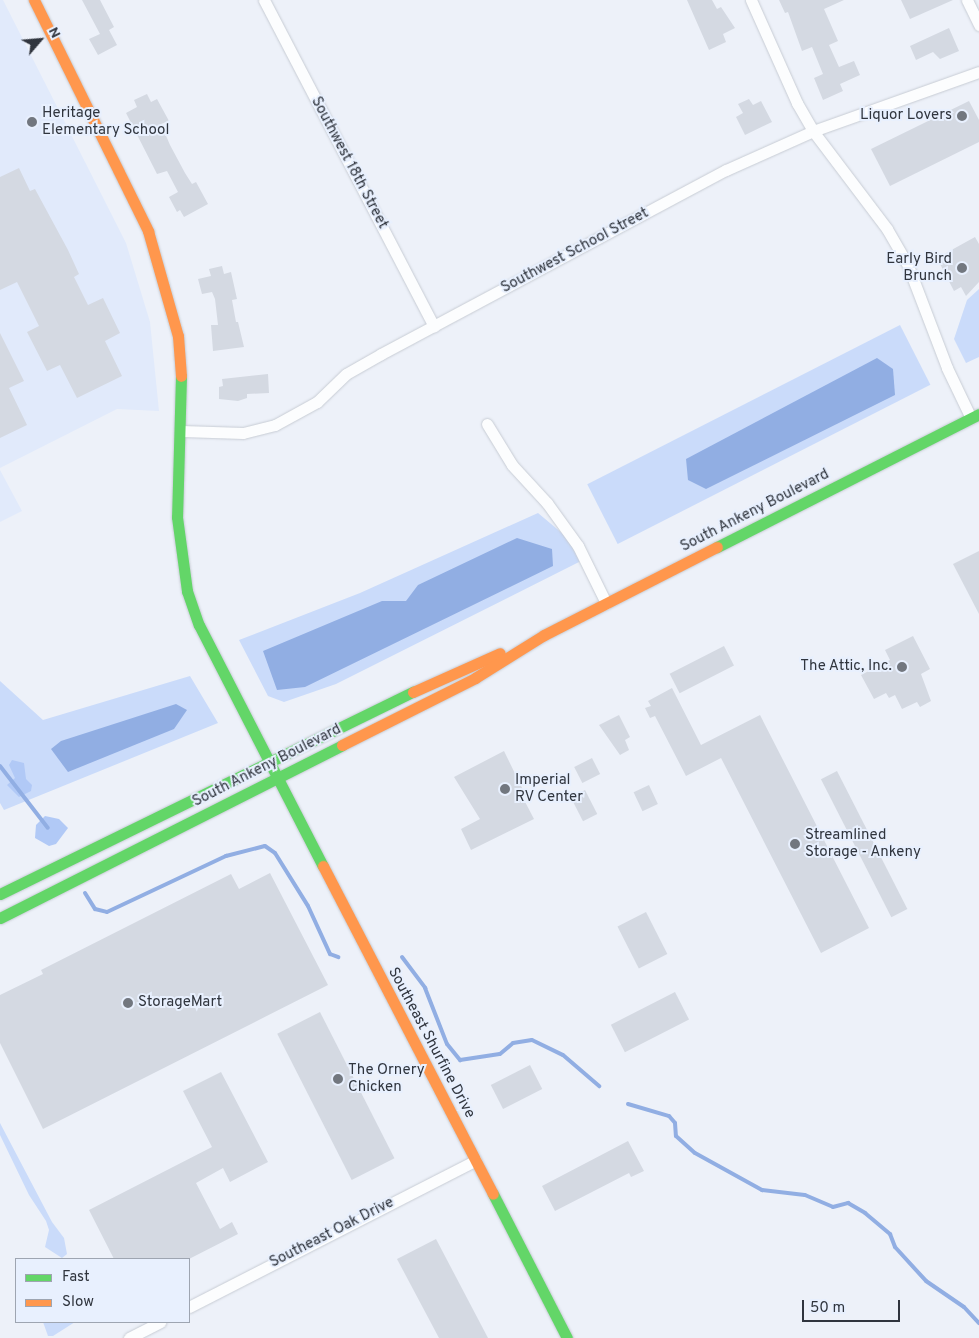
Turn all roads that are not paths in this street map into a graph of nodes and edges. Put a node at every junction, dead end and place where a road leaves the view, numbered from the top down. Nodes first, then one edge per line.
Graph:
1 (34, 0) edge
2 (264, 0) edge
3 (752, 0) edge
4 (967, 0) edge
5 (979, 25) edge
6 (979, 72) edge
7 (813, 131) junction
8 (434, 326) junction
9 (975, 416) edge
10 (487, 424) dead end
11 (182, 431) junction
12 (606, 603) junction
13 (544, 635) junction
14 (268, 763) junction
15 (276, 778) junction
16 (0, 894) edge
17 (0, 918) edge
18 (476, 1160) junction
19 (190, 1306) edge
20 (158, 1323) edge
21 (129, 1338) edge
22 (567, 1338) edge

1 - 11 main road, Southeast Shurfine Drive
2 - 8 street, Southwest 18th Street
3 - 7 street
4 - 5 street
6 - 7 street, Southwest School Street
7 - 8 street, Southwest School Street
7 - 9 street
8 - 11 street, Southwest School Street
9 - 12 main road, South Ankeny Boulevard
10 - 12 street
11 - 14 main road, Southeast Shurfine Drive
12 - 13 main road, South Ankeny Boulevard
13 - 14 main road, South Ankeny Boulevard
13 - 15 main road, South Ankeny Boulevard
14 - 15 main road, Southeast Shurfine Drive
14 - 16 main road, South Ankeny Boulevard
15 - 17 main road, South Ankeny Boulevard
15 - 18 main road, Southeast Shurfine Drive
18 - 19 street, Southeast Oak Drive
18 - 22 main road, Southeast Shurfine Drive
20 - 21 street

